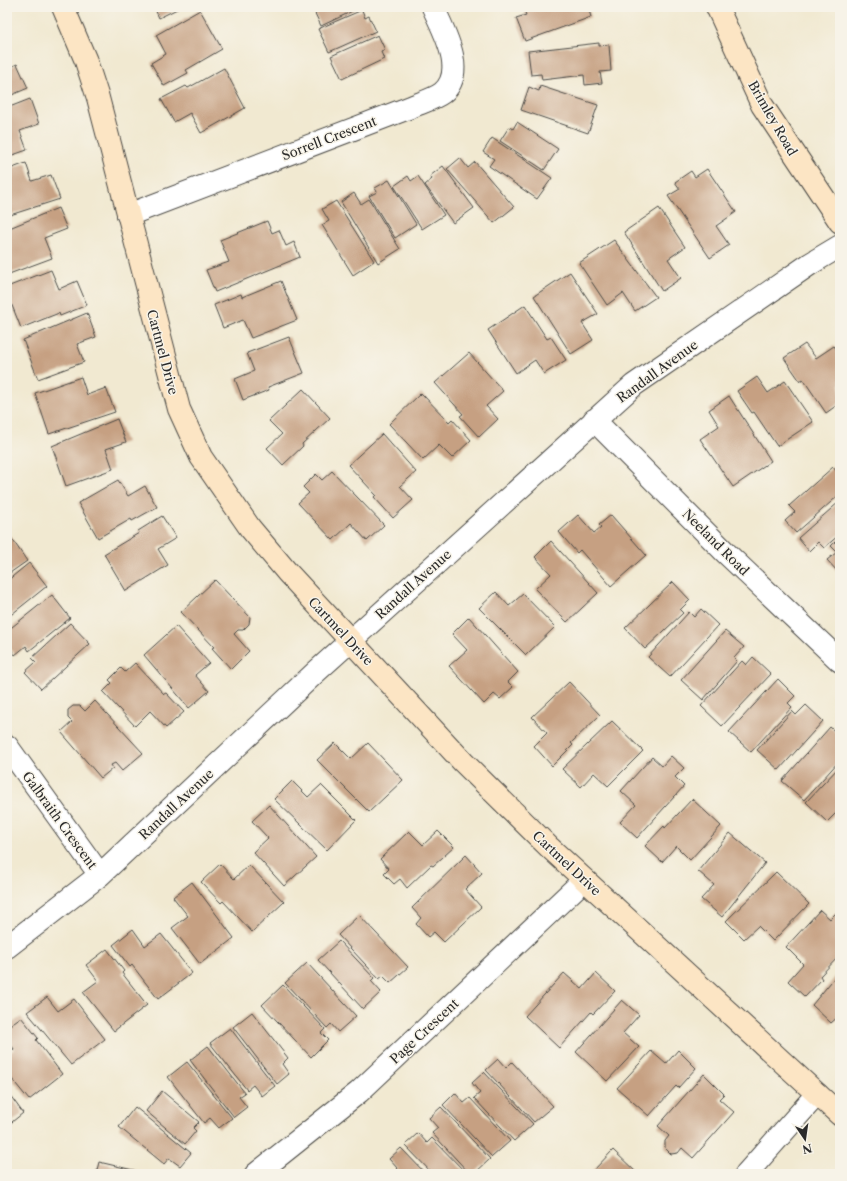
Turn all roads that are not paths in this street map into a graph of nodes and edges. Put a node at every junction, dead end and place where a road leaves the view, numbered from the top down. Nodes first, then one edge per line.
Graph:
1 (63, 7) edge
2 (433, 7) edge
3 (717, 7) edge
4 (128, 215) junction
5 (840, 222) edge
6 (840, 246) edge
7 (594, 420) junction
8 (350, 641) junction
9 (840, 661) edge
10 (7, 746) edge
11 (100, 875) junction
12 (584, 880) junction
13 (7, 947) edge
14 (817, 1094) junction
15 (840, 1114) edge
16 (256, 1174) edge
17 (746, 1174) edge

1 - 4 street, Cartmel Drive
2 - 4 street, Sorrell Crescent
3 - 5 street, Brimley Road
4 - 8 street, Cartmel Drive
6 - 7 street, Randall Avenue
7 - 8 street, Randall Avenue
7 - 9 street, Neeland Road
8 - 11 street, Randall Avenue
8 - 12 street, Cartmel Drive
10 - 11 street, Galbraith Crescent
11 - 13 street, Randall Avenue
12 - 14 street, Cartmel Drive
12 - 16 street, Page Crescent
14 - 15 street, Cartmel Drive
14 - 17 street

